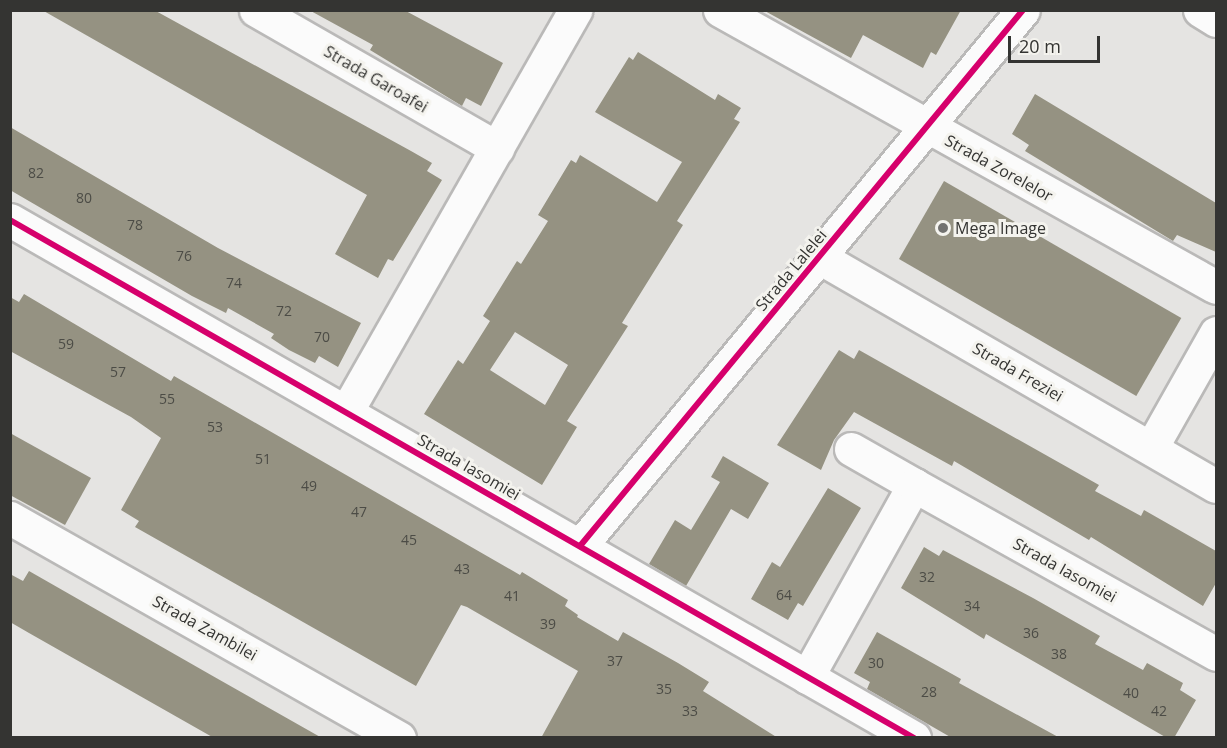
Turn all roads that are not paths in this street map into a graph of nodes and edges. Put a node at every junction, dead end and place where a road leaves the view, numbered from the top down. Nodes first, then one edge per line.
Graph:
1 (256, 10) edge
2 (575, 10) edge
3 (720, 10) edge
4 (1023, 10) edge
5 (1200, 10) edge
6 (1216, 20) edge
7 (926, 127) junction
8 (497, 148) junction
9 (10, 220) edge
10 (819, 257) junction
11 (1216, 287) edge
12 (1216, 333) edge
13 (346, 412) junction
14 (1151, 448) junction
15 (851, 449) dead end
16 (914, 485) junction
17 (1216, 486) edge
18 (10, 518) edge
19 (580, 546) junction
20 (1216, 654) edge
21 (807, 677) junction
22 (399, 738) edge
23 (914, 738) edge

1 - 8 street, Strada Garoafei
2 - 8 street
3 - 7 street, Strada Zorelelor
4 - 7 street, Strada Lalelei
5 - 6 street
7 - 10 street, Strada Lalelei
7 - 11 street, Strada Zorelelor
8 - 13 street
9 - 13 street, Strada Iasomiei
10 - 14 street, Strada Freziei
10 - 19 street, Strada Lalelei
12 - 14 street
13 - 19 street, Strada Iasomiei
14 - 17 street, Strada Freziei
15 - 16 street, Strada Iasomiei
16 - 20 street, Strada Iasomiei
16 - 21 street
18 - 22 street, Strada Zambilei
19 - 21 street, Strada Iasomiei
21 - 23 street, Strada Iasomiei

